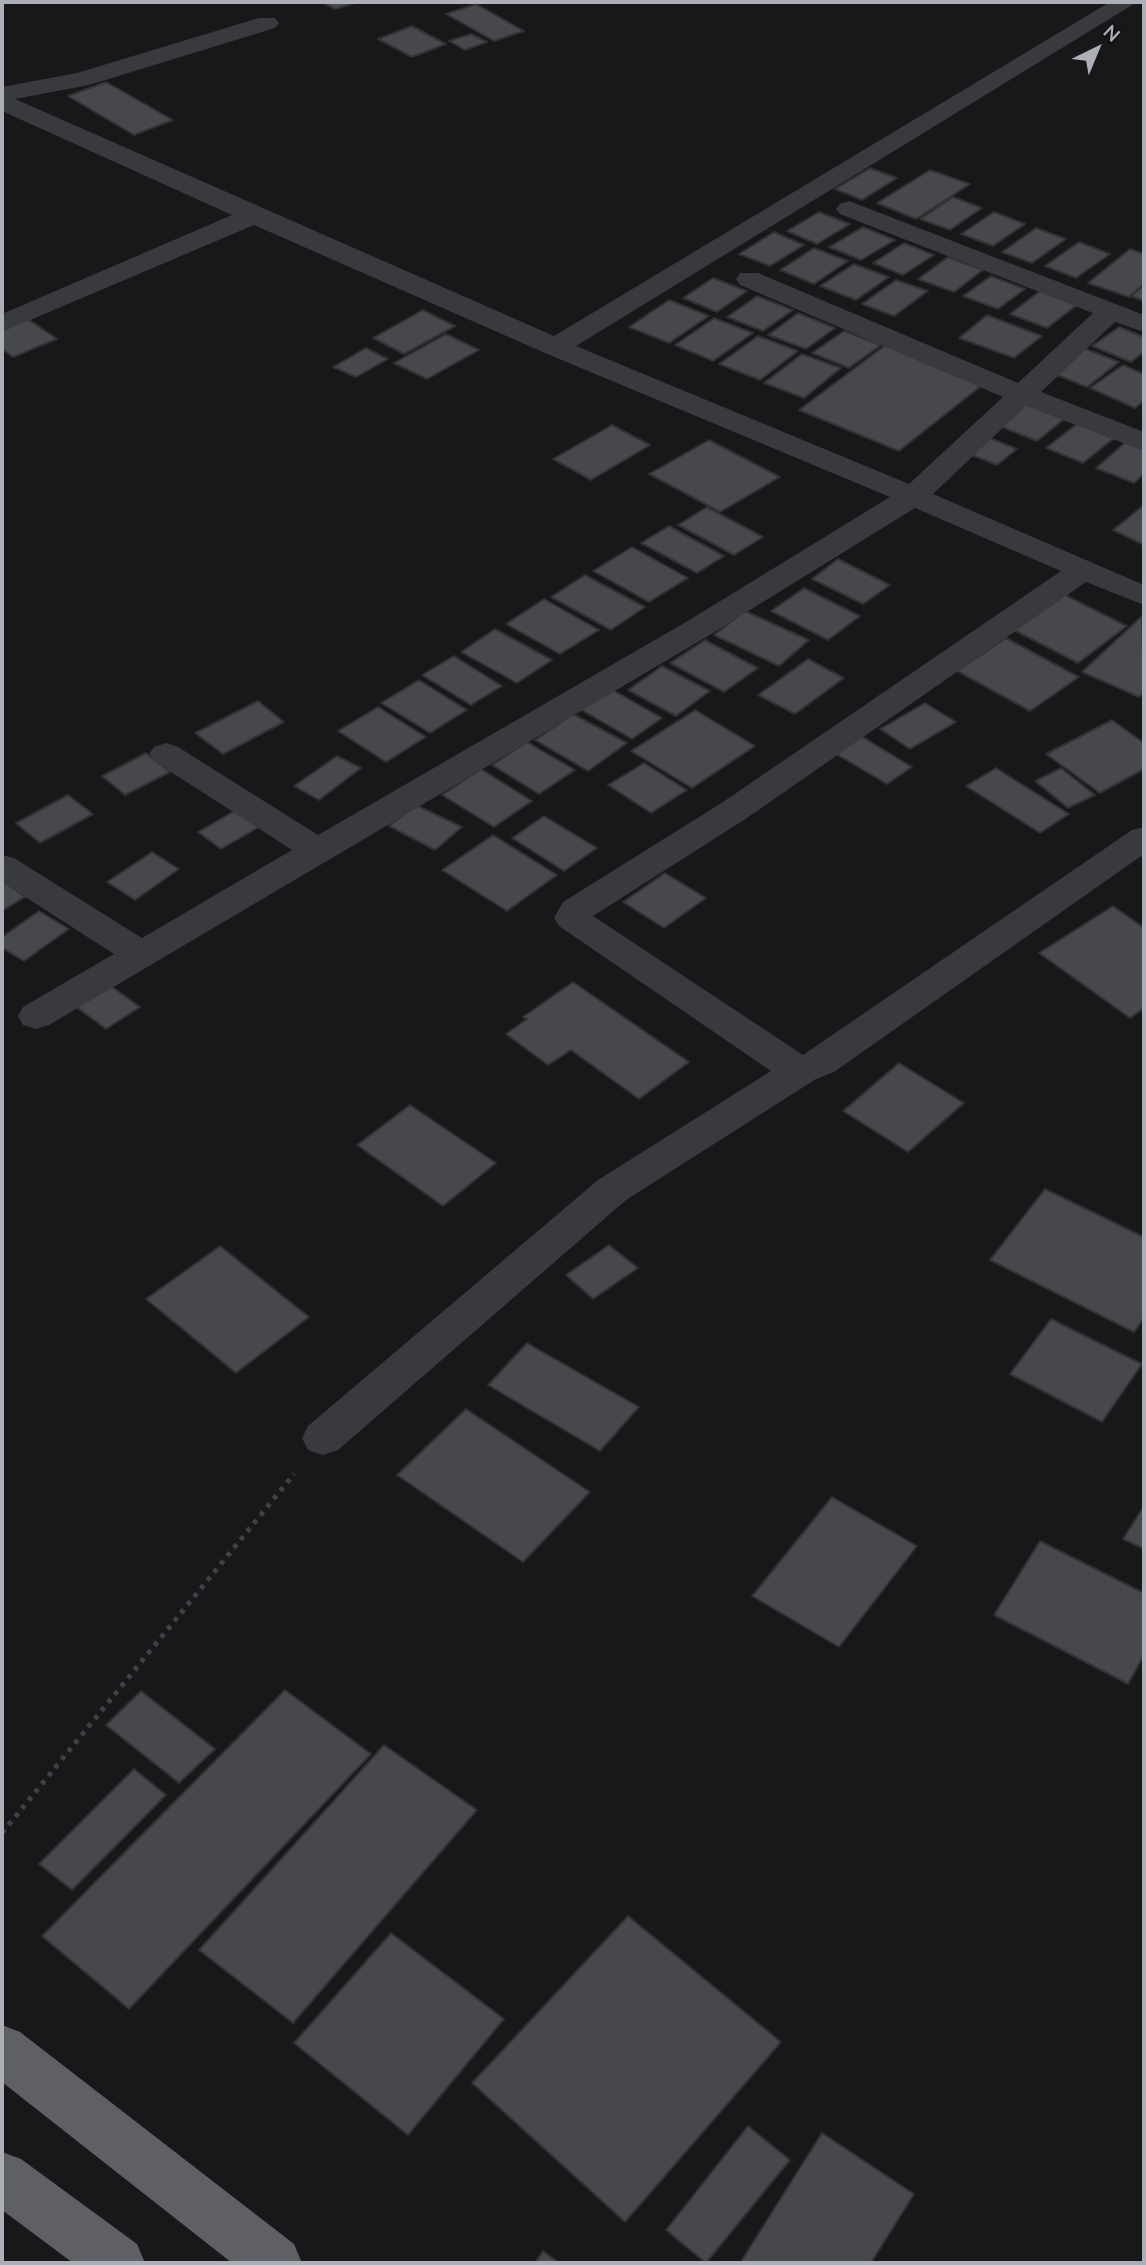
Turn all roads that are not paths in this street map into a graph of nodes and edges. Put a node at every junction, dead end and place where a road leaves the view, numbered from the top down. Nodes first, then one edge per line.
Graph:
1 (1126, 2) edge
2 (267, 23) dead end
3 (2, 94) edge
4 (2, 102) edge
5 (849, 209) dead end
6 (254, 215) junction
7 (749, 279) dead end
8 (1111, 311) junction
9 (2, 324) edge
10 (1144, 324) edge
11 (555, 347) junction
12 (1020, 394) junction
13 (1144, 442) edge
14 (913, 496) junction
15 (1083, 570) junction
16 (1144, 596) edge
17 (166, 754) dead end
18 (1144, 838) edge
19 (318, 851) junction
20 (2, 866) edge
21 (141, 954) junction
22 (36, 1016) dead end
23 (803, 1069) junction
24 (323, 1438) road end
25 (2, 2050) edge
26 (2, 2178) edge
27 (102, 2258) edge
28 (275, 2263) edge

1 - 11 street
2 - 3 street
4 - 6 street
5 - 8 street
6 - 9 street
6 - 11 street
7 - 12 street
8 - 10 street
8 - 12 street
11 - 14 street
12 - 13 street
12 - 14 street
14 - 15 street
14 - 19 street
15 - 16 street
15 - 23 street
17 - 19 street
18 - 23 street
19 - 21 street
20 - 21 street
21 - 22 street
23 - 24 street
25 - 28 highway
26 - 27 highway

